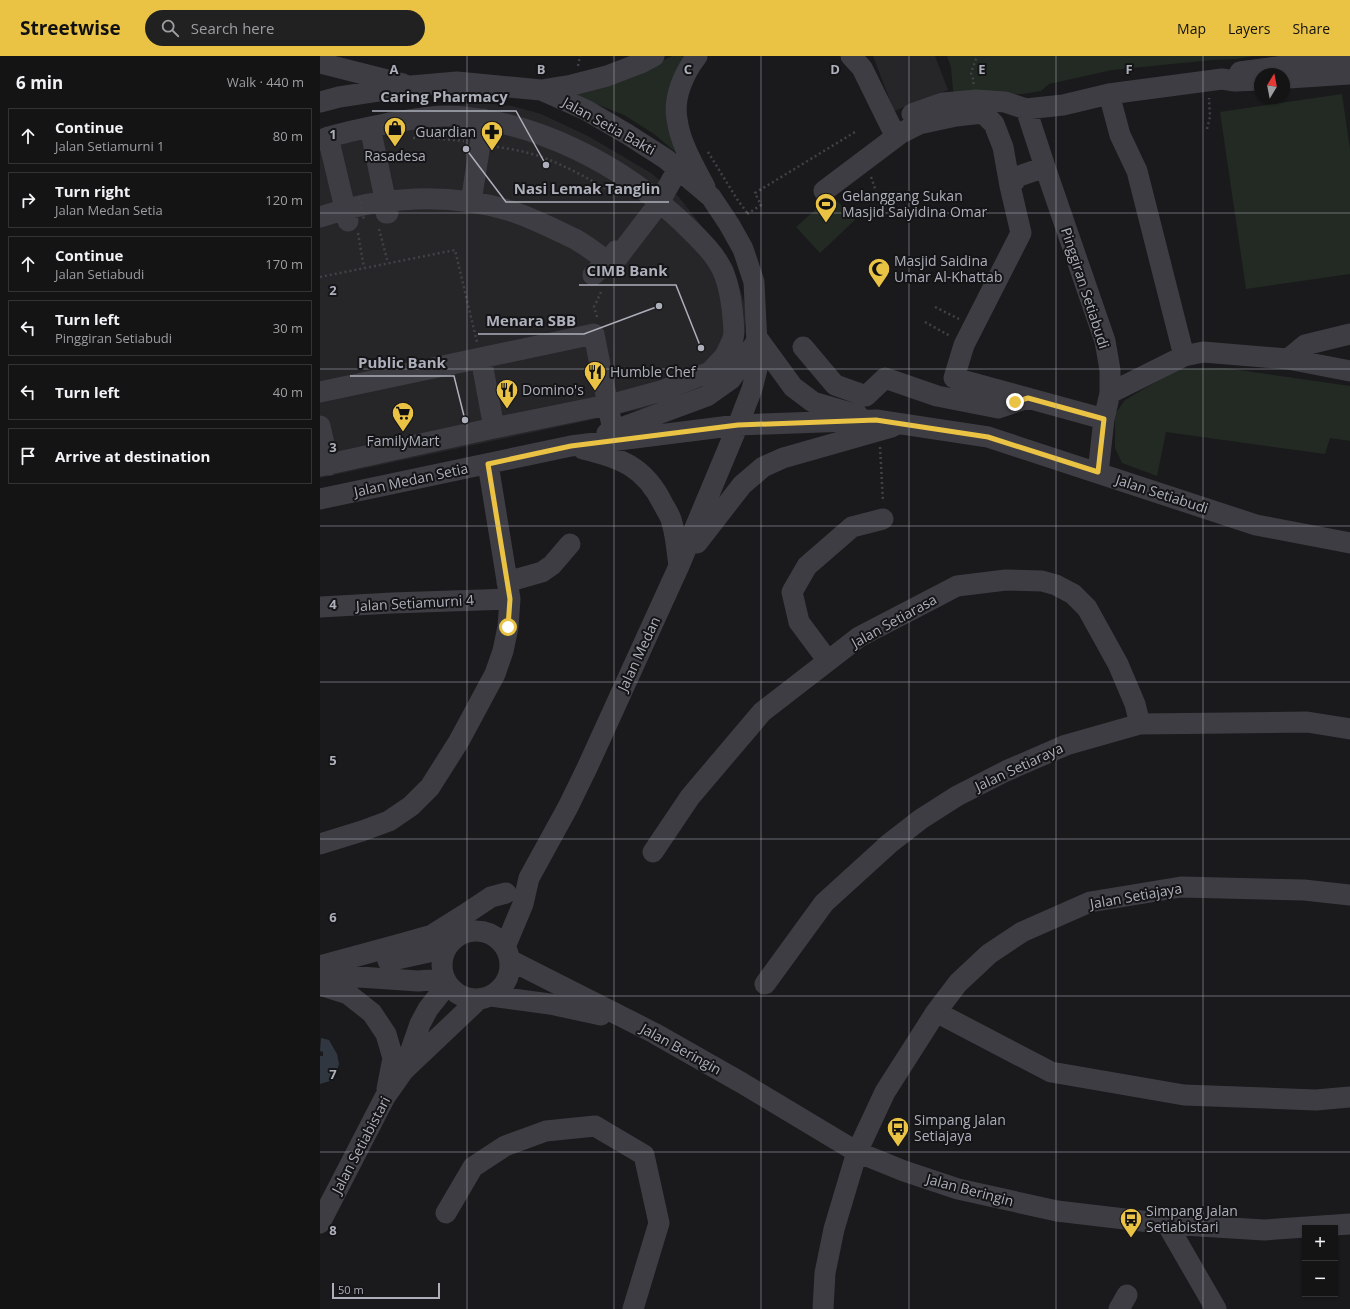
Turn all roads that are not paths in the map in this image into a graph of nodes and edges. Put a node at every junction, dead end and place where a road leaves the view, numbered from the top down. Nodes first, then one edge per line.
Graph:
1 (654, 56) edge
2 (697, 56) edge
3 (851, 56) edge
4 (1350, 57) edge
5 (320, 64) edge
6 (1350, 74) edge
7 (1290, 78) edge
8 (1222, 79) junction
9 (1254, 80) edge
10 (411, 86) junction
11 (541, 90) junction
12 (1109, 94) junction
13 (320, 102) edge
14 (1026, 109) junction
15 (484, 119) junction
16 (370, 127) junction
17 (893, 130) junction
18 (324, 139) edge
19 (1044, 167) junction
20 (678, 169) junction
21 (1010, 186) junction
22 (824, 191) dead end
23 (711, 197) junction
24 (654, 198) junction
25 (471, 202) junction
26 (384, 212) junction
27 (354, 215) junction
28 (320, 217) edge
29 (1350, 334) edge
30 (758, 339) junction
31 (803, 347) dead end
32 (1184, 356) junction
33 (481, 358) junction
34 (1288, 359) junction
35 (1350, 371) edge
36 (320, 392) edge
37 (1110, 393) junction
38 (1028, 398) junction
39 (608, 405) junction
40 (1104, 419) junction
41 (738, 425) junction
42 (320, 426) edge
43 (878, 426) junction
44 (494, 428) junction
45 (613, 431) junction
46 (571, 446) junction
47 (488, 464) junction
48 (324, 465) edge
49 (1098, 472) junction
50 (320, 499) edge
51 (883, 519) road end
52 (1350, 543) edge
53 (570, 544) dead end
54 (679, 566) junction
55 (508, 590) junction
56 (320, 607) edge
57 (828, 661) junction
58 (1140, 724) junction
59 (1350, 729) edge
60 (320, 844) edge
61 (653, 852) dead end
62 (529, 878) junction
63 (506, 893) junction
64 (1350, 895) edge
65 (475, 930) junction
66 (448, 943) junction
67 (508, 954) junction
68 (323, 976) edge
69 (446, 982) junction
70 (765, 984) dead end
71 (485, 997) junction
72 (936, 1012) junction
73 (629, 1021) junction
74 (404, 1070) junction
75 (385, 1097) junction
76 (1350, 1097) edge
77 (857, 1152) junction
78 (446, 1213) dead end
79 (320, 1223) edge
80 (1167, 1224) junction
81 (1350, 1224) edge
82 (633, 1309) edge
83 (823, 1309) edge
84 (1216, 1309) edge

1 - 11 street, Jalan Setia Bakti
2 - 23 street, Jalan Setia Bakti
3 - 17 street
4 - 8 street
5 - 10 street
6 - 7 street
8 - 9 street
8 - 12 street
10 - 11 street
10 - 13 street
11 - 20 street, Jalan Setia Bakti
12 - 14 street
12 - 32 street
14 - 17 street
14 - 19 street, Pinggiran Setiabudi
15 - 16 street
15 - 24 street
15 - 25 street
16 - 18 street
16 - 26 street
17 - 21 street
17 - 22 street
18 - 27 street
19 - 21 street
19 - 37 street, Pinggiran Setiabudi
20 - 23 street, Jalan Setia Bakti
20 - 24 street
21 - 38 street
23 - 30 street, Jalan Setia Bakti
24 - 25 street
24 - 39 street
25 - 26 street
26 - 27 street
27 - 28 street
29 - 34 street
30 - 41 street, Jalan Setia Bakti
30 - 43 street
30 - 45 street
31 - 38 street
32 - 34 street
32 - 37 street
33 - 36 street
33 - 39 street
33 - 44 street
34 - 35 street
37 - 40 street, Pinggiran Setiabudi
38 - 40 street
39 - 44 street
39 - 45 street
40 - 49 street, Pinggiran Setiabudi
41 - 43 street, Jalan Setiabudi
41 - 46 street, Jalan Medan Setia
41 - 54 street, Jalan Medan
42 - 48 street
43 - 49 street, Jalan Setiabudi
43 - 54 street
44 - 48 street
45 - 46 street
46 - 47 street, Jalan Medan Setia
46 - 54 street
47 - 50 street, Jalan Medan Setia
47 - 55 street
49 - 52 street, Jalan Setiabudi
51 - 57 street
53 - 55 street, Jalan Setiamurni 4
54 - 62 street, Jalan Medan
55 - 56 street, Jalan Setiamurni 4
55 - 60 street
57 - 58 street, Jalan Setiarasa
57 - 61 street, Jalan Setiarasa
58 - 59 street, Jalan Setiaraya
58 - 70 street, Jalan Setiaraya
62 - 63 street, Jalan Medan
62 - 67 street, Jalan Medan
63 - 65 street, Jalan Medan
63 - 68 street
64 - 72 street, Jalan Setiajaya
65 - 66 street
65 - 67 street
66 - 68 street
66 - 69 street
67 - 71 street
67 - 73 street, Jalan Beringin
68 - 69 street
68 - 75 street
69 - 71 street
69 - 74 street, Jalan Setiabistari
71 - 73 street, Jalan Beringin
71 - 74 street, Jalan Setiabistari
72 - 76 street
72 - 77 street, Jalan Setiajaya
73 - 77 street, Jalan Beringin
74 - 75 street, Jalan Setiabistari
75 - 79 street, Jalan Setiabistari
77 - 80 street, Jalan Beringin
77 - 83 street, Jalan Setiajaya
78 - 82 street
80 - 81 street, Jalan Beringin
80 - 84 street

